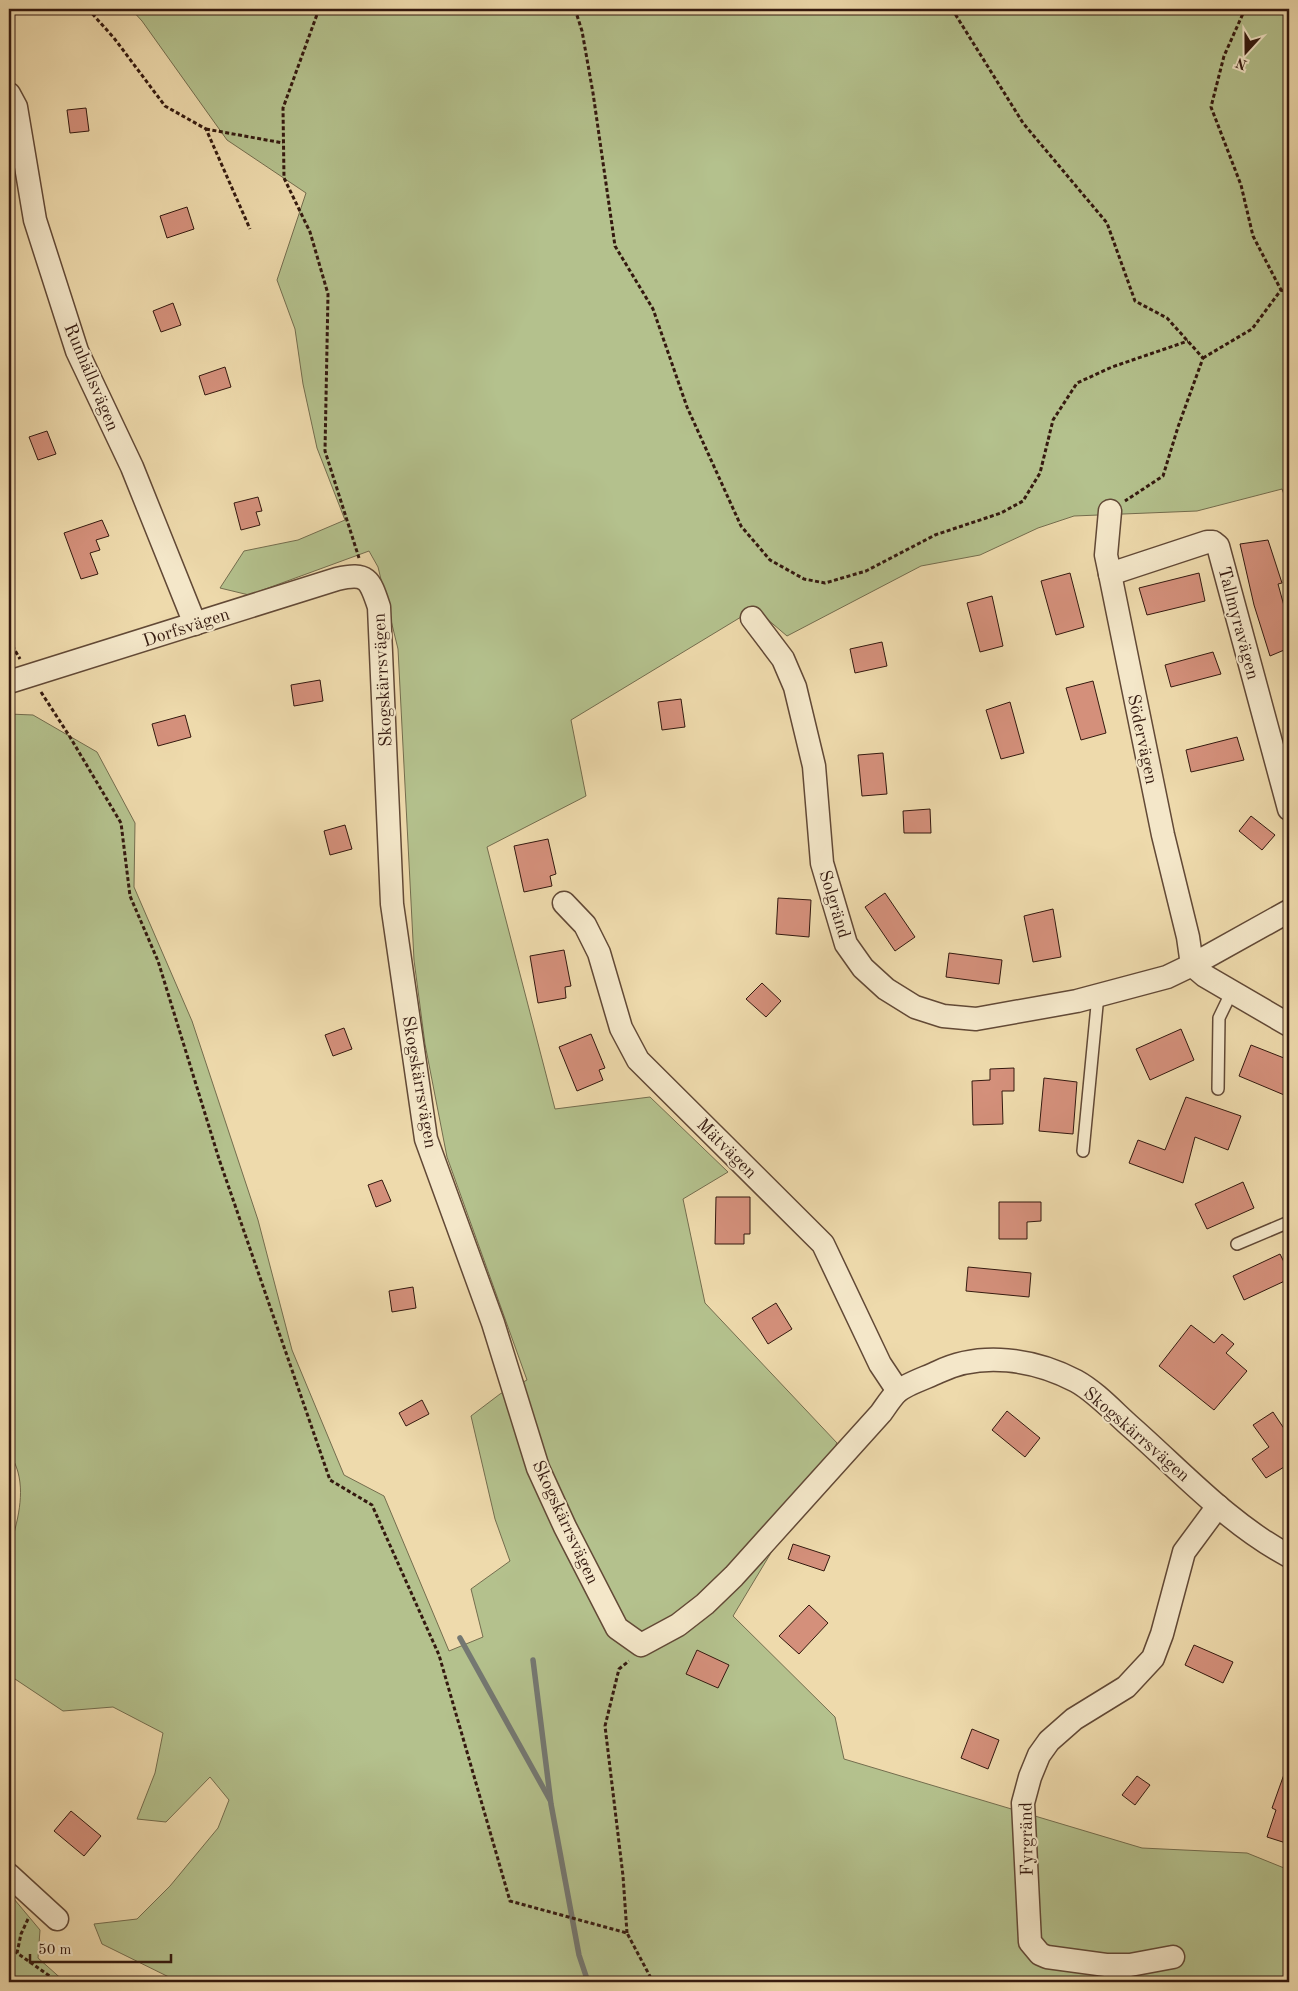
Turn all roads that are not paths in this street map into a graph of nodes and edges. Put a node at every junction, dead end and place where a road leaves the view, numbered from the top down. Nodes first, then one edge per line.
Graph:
1 (9, 94) edge
2 (1110, 511) road end
3 (1110, 574) junction
4 (365, 578) joint
5 (752, 618) dead end
6 (195, 624) junction
7 (9, 682) edge
8 (1289, 809) edge
9 (564, 903) dead end
10 (1289, 911) edge
11 (1192, 965) junction
12 (1232, 991) junction
13 (1098, 995) junction
14 (1289, 1025) edge
15 (1218, 1089) dead end
16 (1083, 1151) dead end
17 (1289, 1222) edge
18 (1237, 1244) dead end
19 (898, 1390) junction
20 (1218, 1506) junction
21 (1289, 1556) edge
22 (9, 1875) edge
23 (57, 1919) dead end
24 (1173, 1957) dead end

1 - 6 street, Runhällsvägen
2 - 3 street, Södervägen
3 - 8 street, Tallmyravägen
3 - 11 street, Södervägen
4 - 6 street, Dorfsvägen
4 - 19 street, Skogskärrsvägen
5 - 13 street, Solgränd
6 - 7 street, Dorfsvägen
9 - 19 street, Mätvägen
10 - 11 street
11 - 12 street
11 - 13 street, Solgränd
12 - 14 street
12 - 15 lane
13 - 16 lane
17 - 18 lane
19 - 20 street, Skogskärrsvägen
20 - 21 street, Skogskärrsvägen
20 - 24 street, Fyrgränd
22 - 23 street

